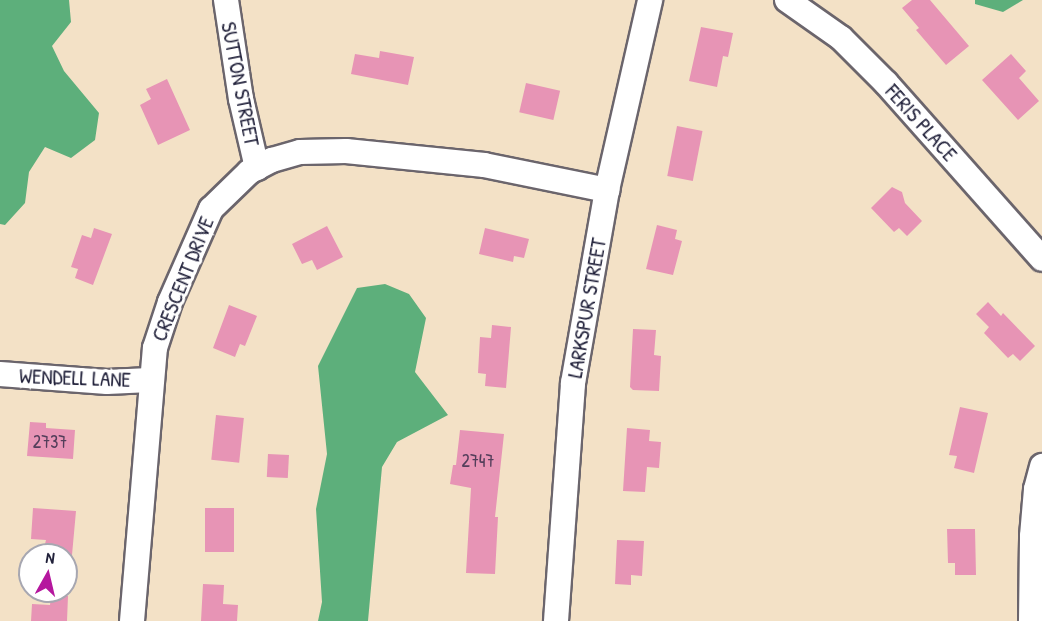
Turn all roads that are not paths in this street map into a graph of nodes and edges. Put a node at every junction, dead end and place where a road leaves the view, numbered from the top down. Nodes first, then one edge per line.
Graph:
1 (226, 0) edge
2 (650, 0) edge
3 (787, 0) edge
4 (257, 168) junction
5 (607, 190) junction
6 (1042, 259) edge
7 (0, 374) edge
8 (150, 380) junction
9 (1042, 466) edge
10 (132, 621) edge
11 (556, 621) edge
12 (1031, 621) edge

1 - 4 street, SUTTON STREET
2 - 5 street, LARKSPUR STREET
3 - 6 street, FERIS PLACE
4 - 5 street, CRESCENT DRIVE
4 - 8 street, CRESCENT DRIVE
5 - 11 street, LARKSPUR STREET
7 - 8 street, WENDELL LANE
8 - 10 street, CRESCENT DRIVE
9 - 12 street

